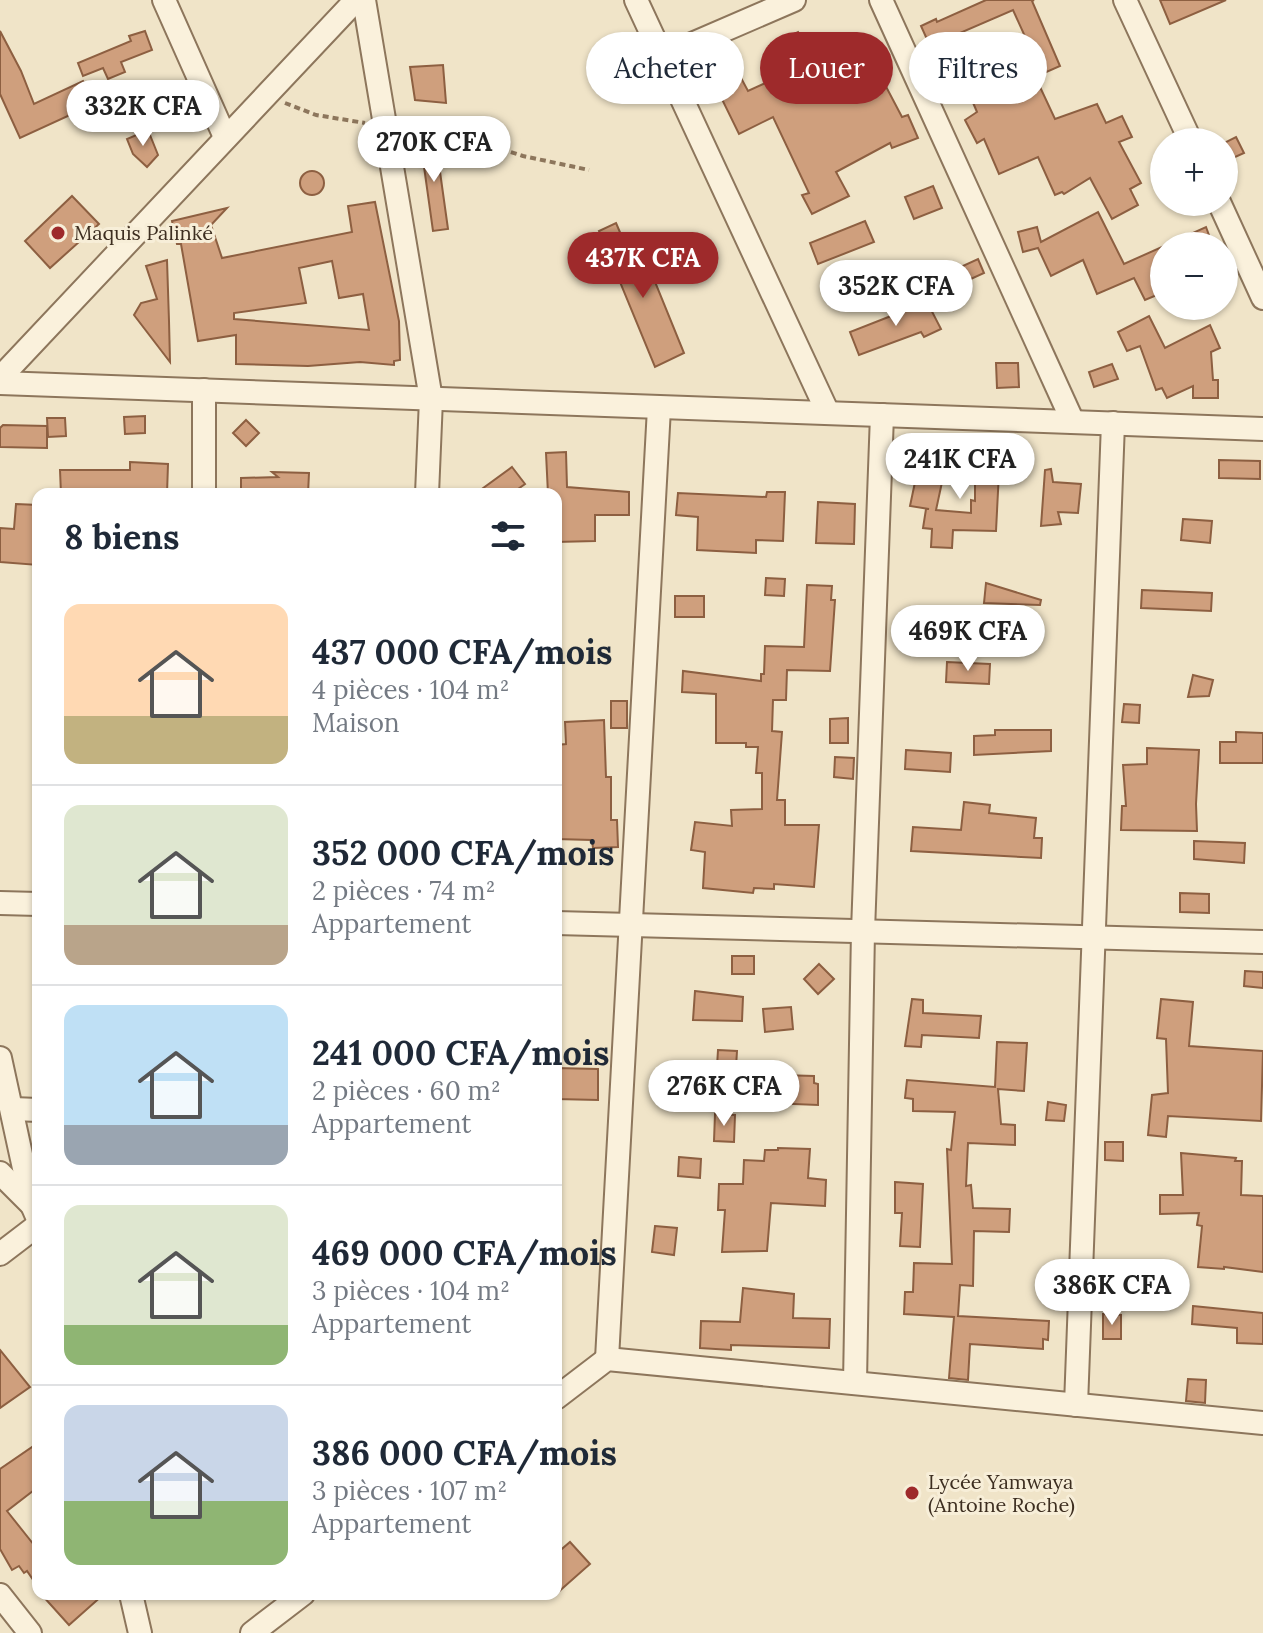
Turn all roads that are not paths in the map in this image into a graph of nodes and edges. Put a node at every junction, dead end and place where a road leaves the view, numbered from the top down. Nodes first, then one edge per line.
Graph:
1 (164, 0) edge
2 (356, 0) edge
3 (364, 0) edge
4 (636, 0) edge
5 (794, 0) edge
6 (881, 0) edge
7 (1125, 0) edge
8 (651, 32) edge
9 (720, 32) edge
10 (684, 104) edge
11 (1184, 128) edge
12 (225, 137) junction
13 (1225, 216) edge
14 (1263, 298) edge
15 (0, 380) edge
16 (204, 390) junction
17 (431, 399) junction
18 (659, 408) junction
19 (828, 413) junction
20 (882, 415) junction
21 (1073, 422) junction
22 (1113, 423) junction
23 (1263, 429) edge
24 (204, 488) edge
25 (427, 488) edge
26 (0, 903) edge
27 (32, 904) edge
28 (562, 923) edge
29 (630, 925) junction
30 (863, 931) junction
31 (1093, 938) junction
32 (1263, 942) edge
33 (0, 1058) edge
34 (13, 1109) junction
35 (32, 1110) edge
36 (0, 1173) edge
37 (32, 1197) edge
38 (32, 1211) edge
39 (32, 1220) edge
40 (0, 1254) edge
41 (607, 1359) junction
42 (855, 1383) junction
43 (562, 1393) edge
44 (1076, 1405) junction
45 (1263, 1423) edge
46 (0, 1595) edge
47 (132, 1600) edge
48 (295, 1600) edge
49 (30, 1633) edge
50 (140, 1633) edge
51 (252, 1633) edge

1 - 12 street
2 - 12 street
3 - 17 street
4 - 8 street
5 - 9 street
6 - 21 street
7 - 11 street
10 - 19 street
12 - 15 street
13 - 14 street
15 - 16 street
16 - 17 street
16 - 24 street
17 - 18 street
17 - 25 street
18 - 19 street
18 - 29 street
19 - 20 street
20 - 21 street
20 - 30 street
21 - 22 street
22 - 23 street
22 - 31 street
26 - 27 street
28 - 29 street
29 - 30 street
29 - 41 street
30 - 31 street
30 - 42 street
31 - 32 street
31 - 44 street
33 - 34 street
34 - 35 street
34 - 37 street
36 - 38 street
39 - 40 street
41 - 42 street
41 - 43 street
42 - 44 street
44 - 45 street
46 - 49 street
47 - 50 street
48 - 51 street

